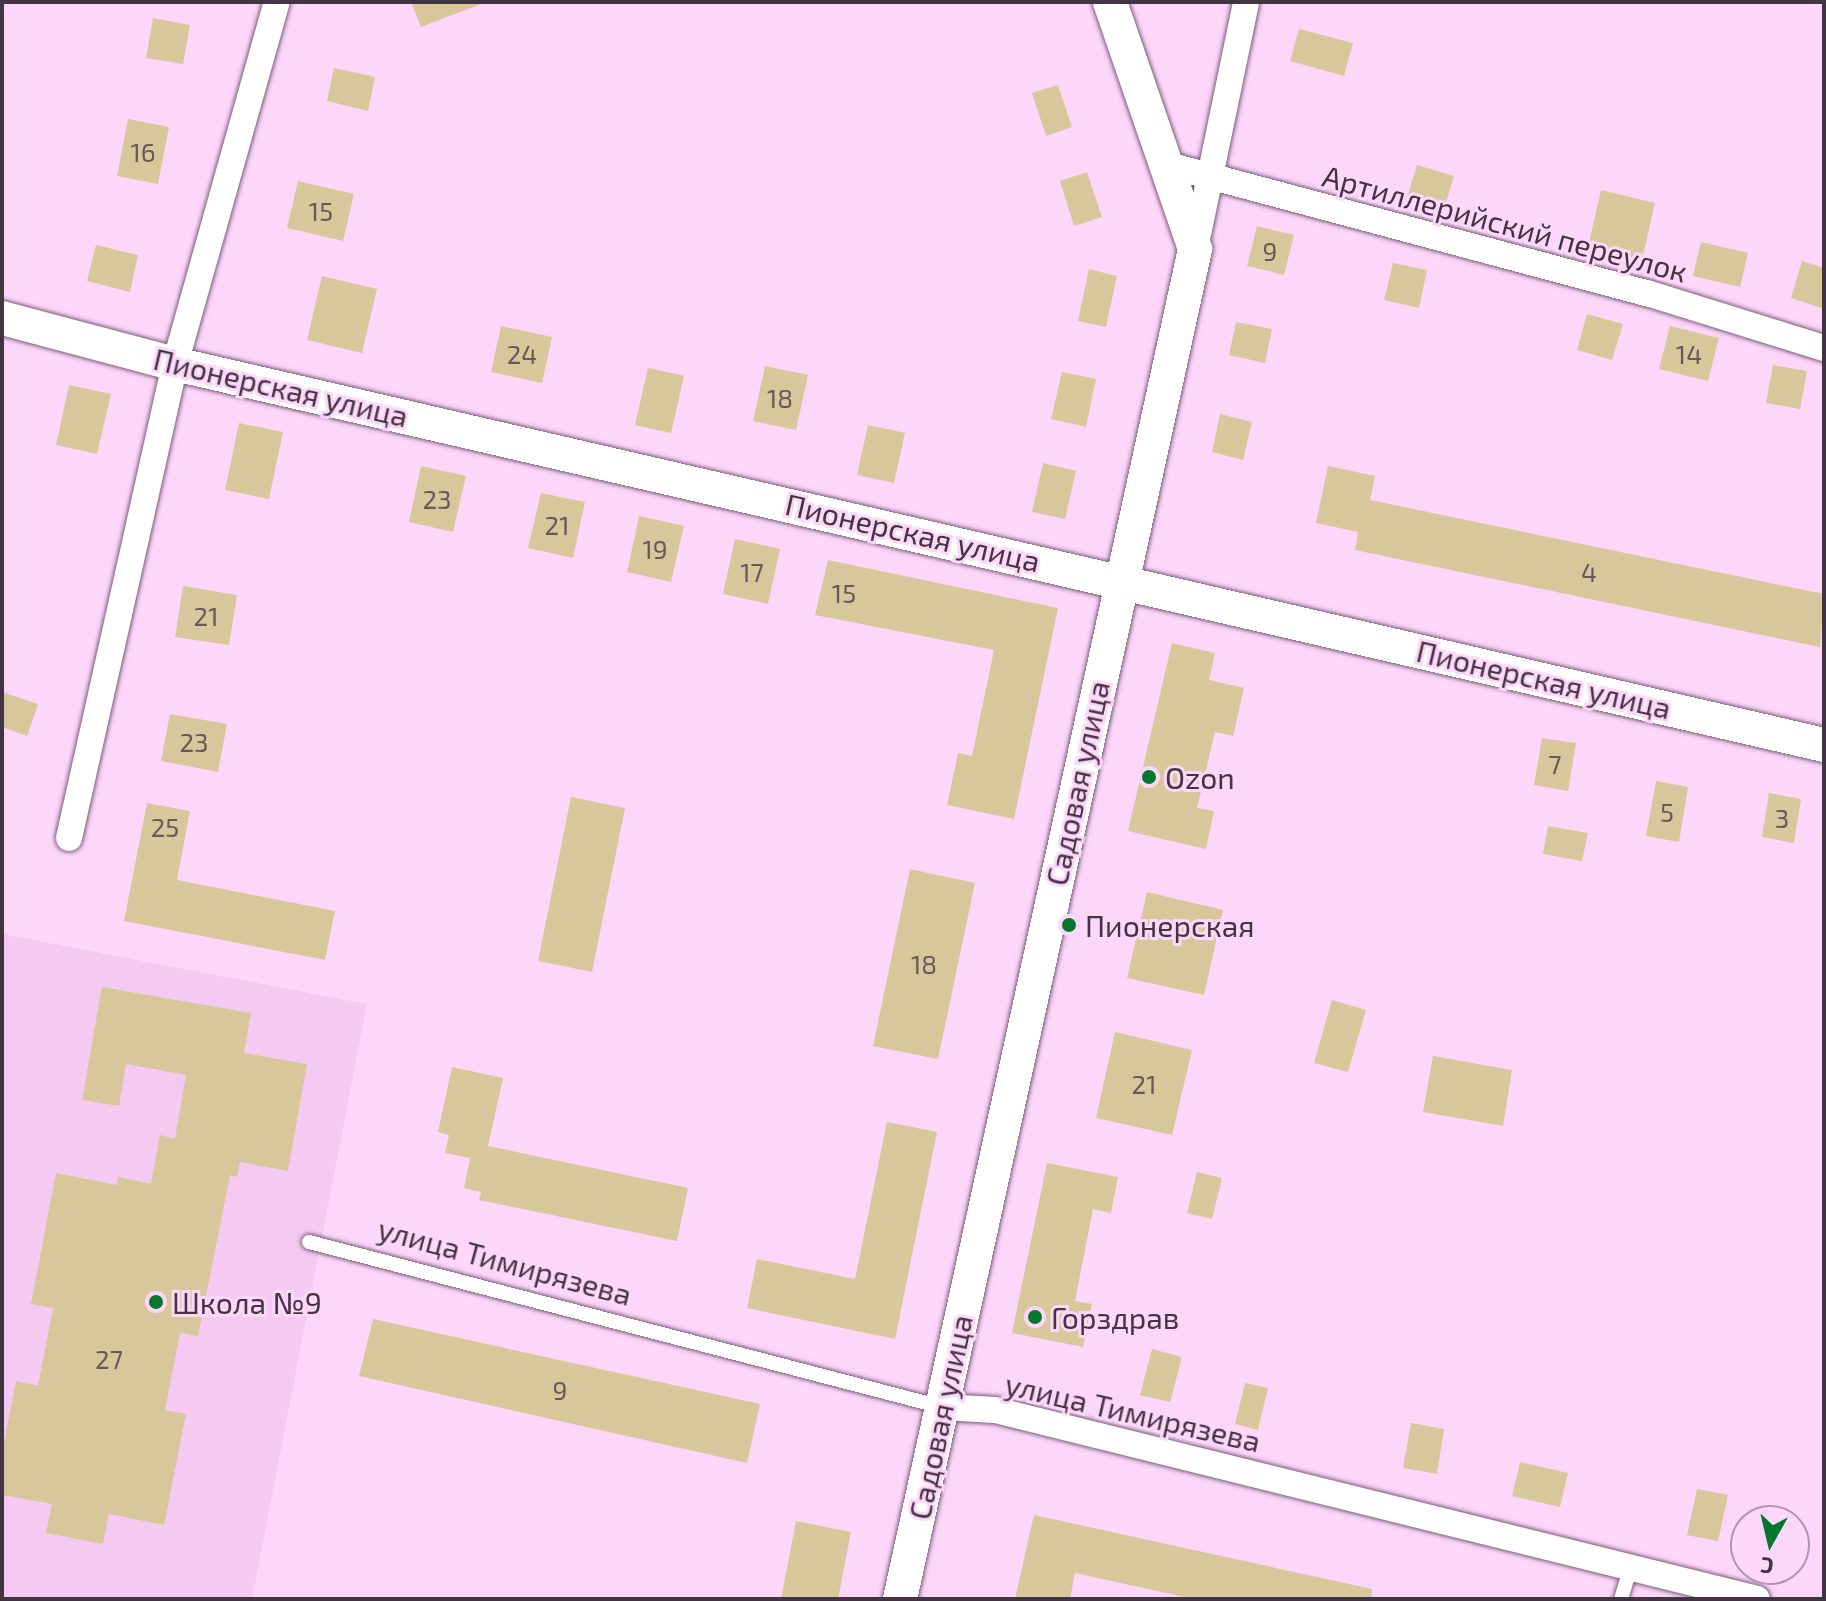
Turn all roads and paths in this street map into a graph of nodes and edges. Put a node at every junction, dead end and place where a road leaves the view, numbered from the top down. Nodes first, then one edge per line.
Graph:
1 (277, 2) edge
2 (1110, 2) edge
3 (1246, 2) edge
4 (1168, 165) junction
5 (1209, 177) junction
6 (1195, 249) junction
7 (2, 318) edge
8 (1824, 348) edge
9 (175, 364) junction
10 (1121, 579) junction
11 (1824, 745) edge
12 (69, 838) dead end
13 (309, 1242) dead end
14 (942, 1407) junction
15 (1631, 1566) junction
16 (900, 1599) edge
17 (1621, 1599) edge
18 (1757, 1599) edge

1 - 9 street
2 - 4 street
3 - 5 street
4 - 5 street, Артиллерийский переулок
4 - 6 street
5 - 6 street
5 - 8 street, Артиллерийский переулок
6 - 10 street, Садовая улица
7 - 9 street, Пионерская улица
9 - 10 street, Пионерская улица
9 - 12 street
10 - 11 street, Пионерская улица
10 - 14 street, Садовая улица
13 - 14 lane, улица Тимирязева
14 - 15 street, улица Тимирязева
14 - 16 street, Садовая улица
15 - 17 lane
15 - 18 street, улица Тимирязева

